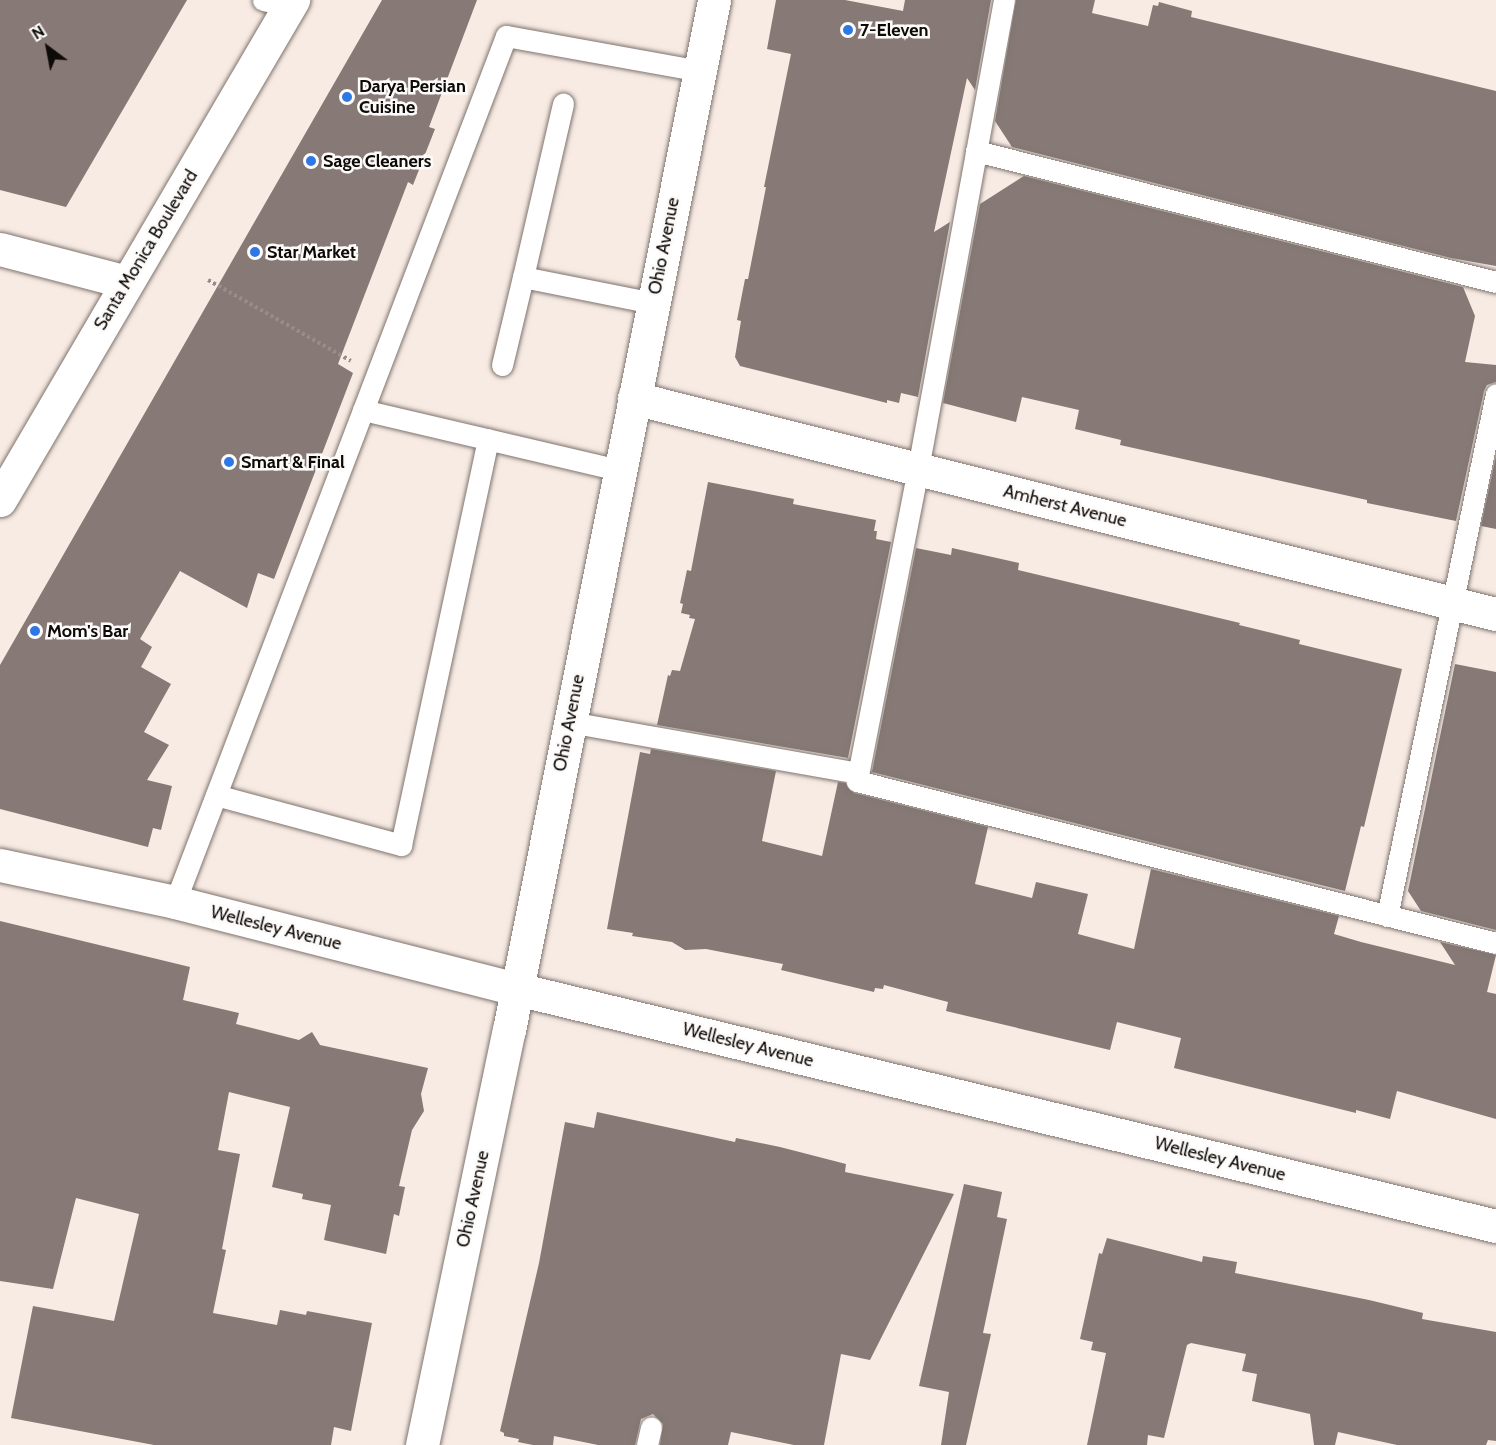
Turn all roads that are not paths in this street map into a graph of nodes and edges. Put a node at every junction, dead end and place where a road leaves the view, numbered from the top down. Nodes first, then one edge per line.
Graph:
1 (714, 0) edge
2 (1004, 0) edge
3 (281, 2) edge
4 (700, 71) junction
5 (563, 104) dead end
6 (976, 151) junction
7 (0, 249) edge
8 (522, 277) junction
9 (127, 282) junction
10 (1496, 282) edge
11 (653, 303) junction
12 (502, 365) dead end
13 (1496, 394) edge
14 (634, 398) junction
15 (363, 410) junction
16 (488, 439) junction
17 (9, 466) edge
18 (918, 469) junction
19 (620, 470) junction
20 (0, 500) edge
21 (1453, 603) junction
22 (1496, 614) edge
23 (569, 722) junction
24 (859, 773) junction
25 (216, 795) junction
26 (0, 865) edge
27 (175, 902) junction
28 (1387, 916) junction
29 (1496, 943) edge
30 (517, 989) junction
31 (1496, 1226) edge
32 (422, 1445) edge

1 - 4 street, Ohio Avenue
2 - 6 lane
3 - 9 street, Santa Monica Boulevard
4 - 11 street, Ohio Avenue
4 - 15 lane
5 - 8 lane
6 - 10 lane
6 - 18 lane
7 - 9 street
8 - 11 lane
8 - 12 lane
9 - 17 street, Santa Monica Boulevard
11 - 14 street, Ohio Avenue
13 - 21 lane
14 - 18 street, Amherst Avenue
14 - 19 street, Ohio Avenue
15 - 16 lane
15 - 25 lane
16 - 19 lane
16 - 25 lane
17 - 20 street, Santa Monica Boulevard
18 - 21 street, Amherst Avenue
18 - 24 lane
19 - 23 street, Ohio Avenue
21 - 22 street, Amherst Avenue
21 - 28 lane
23 - 24 lane
23 - 30 street, Ohio Avenue
24 - 28 lane
25 - 27 lane
26 - 27 street, Wellesley Avenue
27 - 30 street, Wellesley Avenue
28 - 29 lane
30 - 31 street, Wellesley Avenue
30 - 32 street, Ohio Avenue

